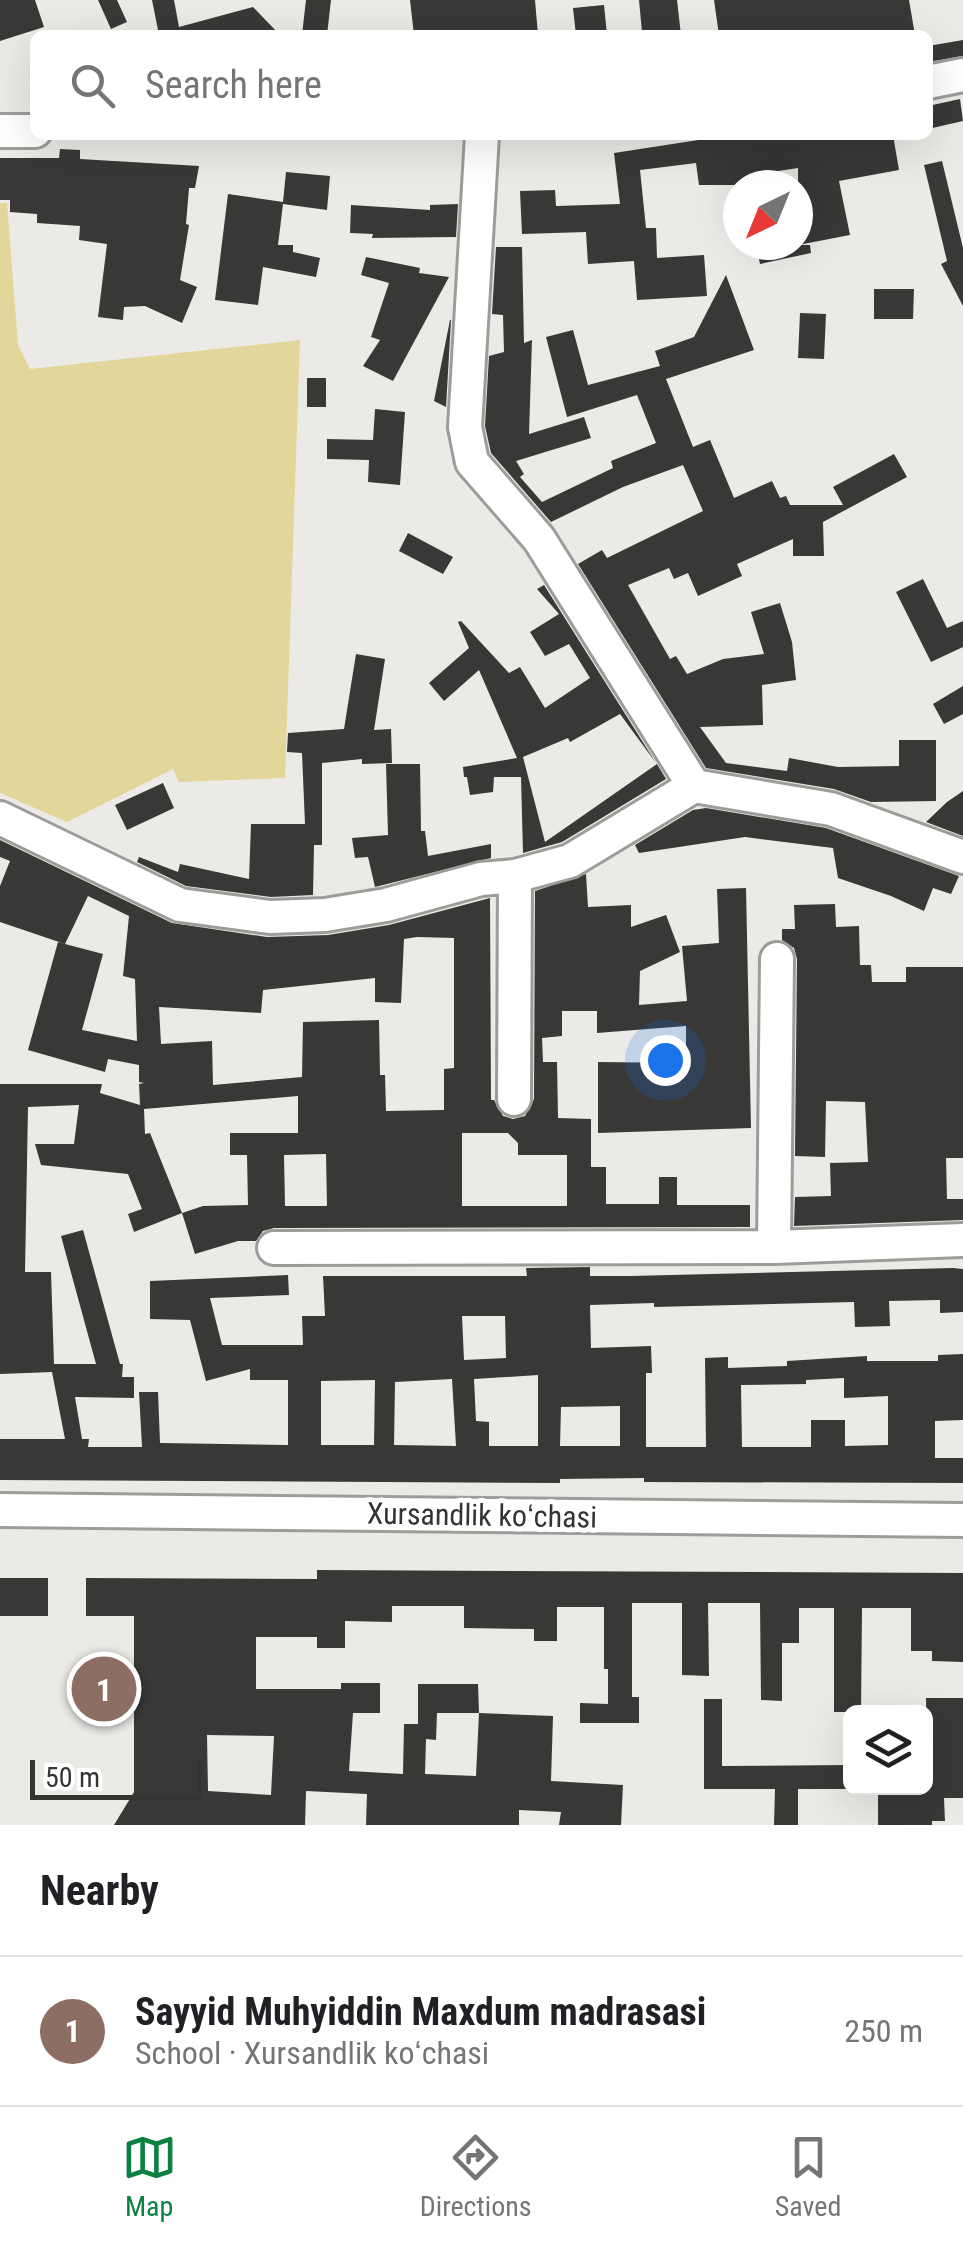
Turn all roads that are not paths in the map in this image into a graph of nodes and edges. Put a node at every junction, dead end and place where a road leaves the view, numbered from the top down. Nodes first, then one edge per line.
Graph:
1 (963, 76) edge
2 (933, 81) edge
3 (0, 131) edge
4 (30, 131) edge
5 (482, 140) edge
6 (694, 786) junction
7 (0, 818) edge
8 (963, 857) edge
9 (516, 876) junction
10 (777, 959) dead end
11 (514, 1099) dead end
12 (963, 1240) edge
13 (774, 1247) junction
14 (274, 1248) dead end
15 (0, 1510) edge
16 (963, 1520) edge

1 - 2 street
3 - 4 street
5 - 6 street
6 - 8 street
6 - 9 street
7 - 9 street
9 - 11 street
10 - 13 street
12 - 13 street
13 - 14 street
15 - 16 street, Xursandlik koʻchasi

